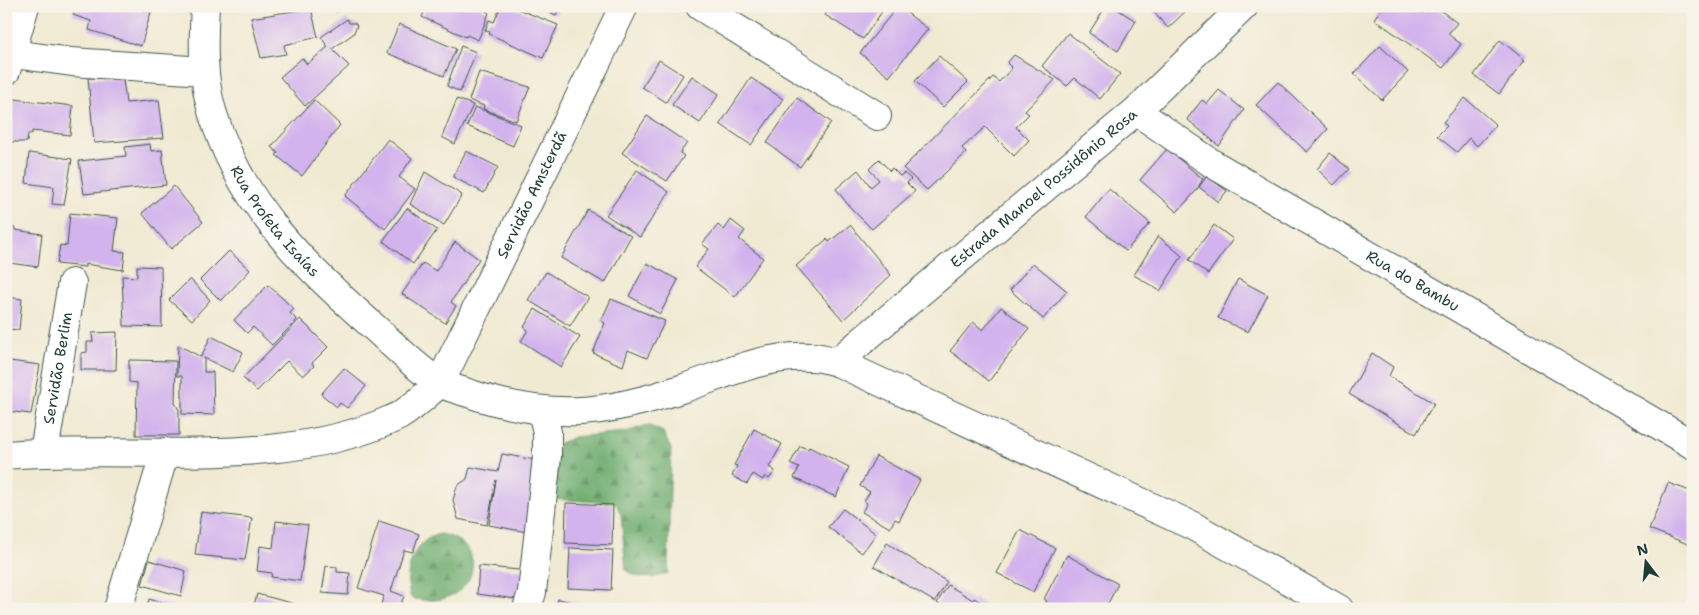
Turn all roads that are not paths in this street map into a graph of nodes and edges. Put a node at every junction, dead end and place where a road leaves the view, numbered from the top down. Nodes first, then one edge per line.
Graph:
1 (25, 6) edge
2 (205, 6) edge
3 (624, 6) edge
4 (700, 6) edge
5 (1244, 6) edge
6 (8, 59) edge
7 (204, 71) junction
8 (1136, 110) junction
9 (877, 116) dead end
10 (72, 283) dead end
11 (837, 362) junction
12 (440, 383) junction
13 (542, 411) junction
14 (1693, 445) edge
15 (44, 452) junction
16 (166, 452) junction
17 (6, 455) edge
18 (118, 609) edge
19 (527, 609) edge
20 (1339, 609) edge

1 - 6 street
2 - 7 street, Rua Profeta Isaías
3 - 12 street, Servidão Amsterdã
4 - 9 street
5 - 8 street, Estrada Manoel Possidônio Rosa
6 - 7 street
7 - 12 street, Rua Profeta Isaías
8 - 11 street, Estrada Manoel Possidônio Rosa
8 - 14 street, Rua do Bambu
10 - 15 street, Servidão Berlim
11 - 13 street
11 - 20 street
12 - 13 street
12 - 16 street
13 - 19 street
15 - 16 street
15 - 17 street
16 - 18 street

